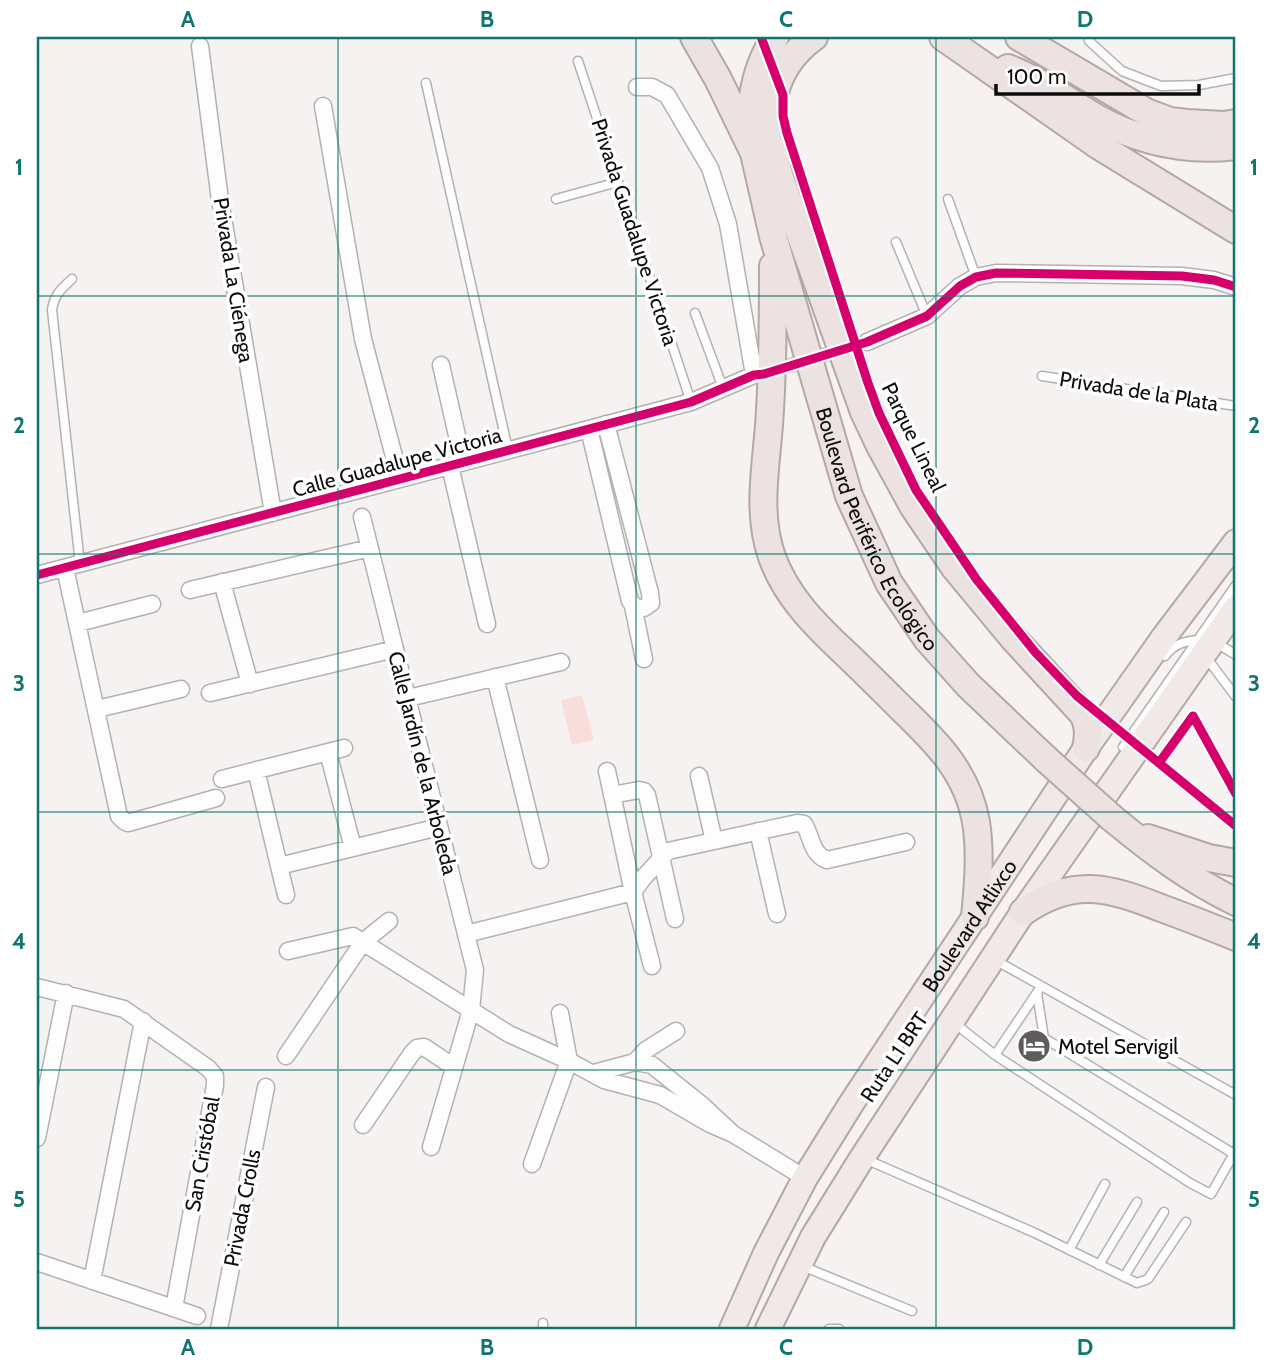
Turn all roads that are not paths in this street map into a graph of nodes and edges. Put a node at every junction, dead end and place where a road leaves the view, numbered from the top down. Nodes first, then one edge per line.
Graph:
1 (694, 37) edge
2 (775, 37) edge
3 (814, 37) edge
4 (943, 37) edge
5 (1019, 37) edge
6 (1088, 37) edge
7 (200, 46) dead end
8 (970, 55) junction
9 (578, 61) dead end
10 (1236, 78) edge
11 (426, 83) dead end
12 (638, 88) dead end
13 (323, 106) dead end
14 (1236, 123) edge
15 (1236, 146) edge
16 (754, 153) junction
17 (618, 182) junction
18 (556, 199) dead end
19 (948, 199) dead end
20 (1236, 230) edge
21 (773, 236) junction
22 (896, 242) dead end
23 (814, 272) junction
24 (976, 277) junction
25 (72, 279) dead end
26 (1236, 286) edge
27 (695, 313) dead end
28 (928, 316) junction
29 (867, 342) tunnel mouth
30 (441, 365) dead end
31 (1042, 376) dead end
32 (723, 388) junction
33 (691, 402) junction
34 (1236, 406) edge
35 (606, 424) junction
36 (589, 429) junction
37 (508, 450) junction
38 (457, 464) junction
39 (400, 479) junction
40 (849, 496) junction
41 (273, 513) junction
42 (362, 517) dead end
43 (1236, 542) edge
44 (370, 548) junction
45 (73, 566) junction
46 (37, 575) edge
47 (222, 582) junction
48 (1236, 585) edge
49 (190, 590) dead end
50 (152, 604) dead end
51 (633, 606) junction
52 (1236, 608) edge
53 (78, 623) junction
54 (488, 624) dead end
55 (1205, 645) junction
56 (395, 649) junction
57 (1236, 656) edge
58 (644, 659) dead end
59 (561, 662) dead end
60 (1160, 663) dead end
61 (495, 677) junction
62 (250, 684) junction
63 (181, 689) dead end
64 (210, 693) dead end
65 (1236, 696) edge
66 (408, 698) junction
67 (97, 709) junction
68 (1123, 715) dead end
69 (1097, 743) junction
70 (1118, 756) dead end
71 (256, 770) junction
72 (607, 771) dead end
73 (699, 776) dead end
74 (222, 779) dead end
75 (1079, 780) dead end
76 (1097, 785) dead end
77 (1072, 791) dead end
78 (612, 795) junction
79 (216, 798) dead end
80 (1084, 806) dead end
81 (1121, 826) junction
82 (439, 827) junction
83 (758, 831) junction
84 (714, 841) junction
85 (906, 842) dead end
86 (353, 848) junction
87 (661, 858) junction
88 (540, 860) dead end
89 (1236, 863) edge
90 (279, 866) junction
91 (1033, 882) dead end
92 (633, 892) junction
93 (286, 895) dead end
94 (1236, 902) edge
95 (1023, 912) junction
96 (777, 914) dead end
97 (1236, 915) edge
98 (975, 917) junction
99 (675, 919) dead end
100 (1194, 920) junction
101 (389, 921) dead end
102 (466, 934) junction
103 (1236, 937) edge
104 (363, 942) junction
105 (288, 951) dead end
106 (993, 958) junction
107 (652, 966) dead end
108 (37, 987) edge
109 (1039, 990) junction
110 (66, 993) junction
111 (471, 1010) junction
112 (560, 1013) dead end
113 (143, 1021) junction
114 (944, 1025) junction
115 (676, 1031) dead end
116 (995, 1055) junction
117 (286, 1056) dead end
118 (569, 1061) junction
119 (635, 1062) junction
120 (454, 1067) junction
121 (594, 1073) junction
122 (266, 1087) dead end
123 (1236, 1095) edge
124 (363, 1125) dead end
125 (733, 1134) junction
126 (37, 1138) edge
127 (431, 1147) dead end
128 (1235, 1152) edge
129 (862, 1158) junction
130 (532, 1164) dead end
131 (805, 1178) junction
132 (1105, 1184) dead end
133 (1137, 1202) dead end
134 (1164, 1212) dead end
135 (1186, 1222) dead end
136 (1069, 1250) junction
137 (37, 1262) edge
138 (799, 1265) junction
139 (1099, 1265) junction
140 (1124, 1277) junction
141 (92, 1280) junction
142 (762, 1285) dead end
143 (174, 1308) junction
144 (912, 1311) dead end
145 (197, 1316) dead end
146 (749, 1326) edge
147 (219, 1329) edge
148 (829, 1329) edge
149 (839, 1329) edge

1 - 16 highway, Boulevard Periférico Ecológico
2 - 16 highway
3 - 23 highway
4 - 8 highway
5 - 14 highway
6 - 10 lane
7 - 41 street, Privada La Ciénega
8 - 15 highway
8 - 20 highway
9 - 17 lane, Privada Guadalupe Victoria
11 - 37 lane
12 - 32 street, Calle Guadalupe Victoria
13 - 39 street
16 - 21 highway, Boulevard Periférico Ecológico
17 - 18 lane
17 - 33 lane, Privada Guadalupe Victoria
19 - 24 lane
21 - 40 highway, Boulevard Periférico Ecológico
21 - 98 highway
22 - 28 lane
23 - 40 highway
23 - 69 highway
24 - 26 street
24 - 28 street
25 - 45 lane
27 - 32 lane
28 - 29 street
30 - 38 street
31 - 34 lane, Privada de la Plata
32 - 33 street, Calle Guadalupe Victoria
33 - 35 street, Calle Guadalupe Victoria
35 - 36 street, Calle Guadalupe Victoria
35 - 51 street
36 - 37 street, Calle Guadalupe Victoria
36 - 51 street
37 - 38 street, Calle Guadalupe Victoria
38 - 39 street, Calle Guadalupe Victoria
38 - 54 street
39 - 41 street, Calle Guadalupe Victoria
40 - 81 highway, Boulevard Periférico Ecológico, bridge
41 - 45 street, Calle Guadalupe Victoria
42 - 44 street, Calle Jardín de la Arboleda
43 - 69 main road, Boulevard Atlixco
44 - 47 street
44 - 56 street, Calle Jardín de la Arboleda
45 - 46 street, Calle Guadalupe Victoria
45 - 53 street
47 - 49 street
47 - 62 street
48 - 55 lane
50 - 53 street
51 - 58 street
52 - 55 main road, Boulevard Atlixco
53 - 67 street
55 - 57 lane
55 - 60 lane
55 - 65 lane
55 - 70 lane
55 - 95 main road, Boulevard Atlixco
56 - 62 street
56 - 66 street, Calle Jardín de la Arboleda
59 - 61 street
61 - 66 street
61 - 88 street
62 - 64 street
63 - 67 street
66 - 82 street, Calle Jardín de la Arboleda
67 - 79 street
68 - 69 lane
69 - 98 main road, Boulevard Atlixco
71 - 74 street
71 - 86 street
71 - 90 street
72 - 78 street
73 - 84 street
75 - 77 lane
76 - 80 lane
78 - 87 street
78 - 92 street
81 - 89 highway
81 - 94 highway, Boulevard Periférico Ecológico
82 - 86 street
82 - 102 street, Calle Jardín de la Arboleda
83 - 84 street
83 - 85 street
83 - 96 street
84 - 87 street
86 - 90 street
87 - 92 street
87 - 99 street
90 - 93 street
91 - 114 lane, Ruta L1 BRT
92 - 102 street
92 - 107 street
95 - 100 highway
95 - 106 main road, Boulevard Atlixco
97 - 100 highway
98 - 131 main road, Boulevard Atlixco
100 - 103 highway
101 - 104 street
102 - 111 street, Calle Jardín de la Arboleda
104 - 105 street
104 - 111 street
104 - 117 street
106 - 109 lane
106 - 114 main road, Boulevard Atlixco
108 - 110 street, San Cristóbal
109 - 116 lane
109 - 123 lane
109 - 128 lane
110 - 113 street, San Cristóbal
110 - 126 street
111 - 118 street
111 - 120 street, Calle Jardín de la Arboleda
112 - 118 street
113 - 141 street
113 - 143 street, San Cristóbal
114 - 116 lane
114 - 129 main road, Boulevard Atlixco
115 - 119 street
116 - 128 lane
118 - 121 street
118 - 130 street
119 - 121 street
119 - 125 street
120 - 124 street
120 - 127 street, Calle Jardín de la Arboleda
121 - 125 street
122 - 147 street, Privada Crolls
125 - 131 street
129 - 136 lane
129 - 138 main road, Boulevard Atlixco
131 - 146 main road, Boulevard Atlixco
132 - 136 lane
133 - 139 lane
134 - 140 lane
135 - 140 lane
136 - 139 lane
137 - 141 street
138 - 144 lane
138 - 146 main road, Boulevard Atlixco
139 - 140 lane
141 - 143 street
142 - 146 lane
143 - 145 street
148 - 149 lane

